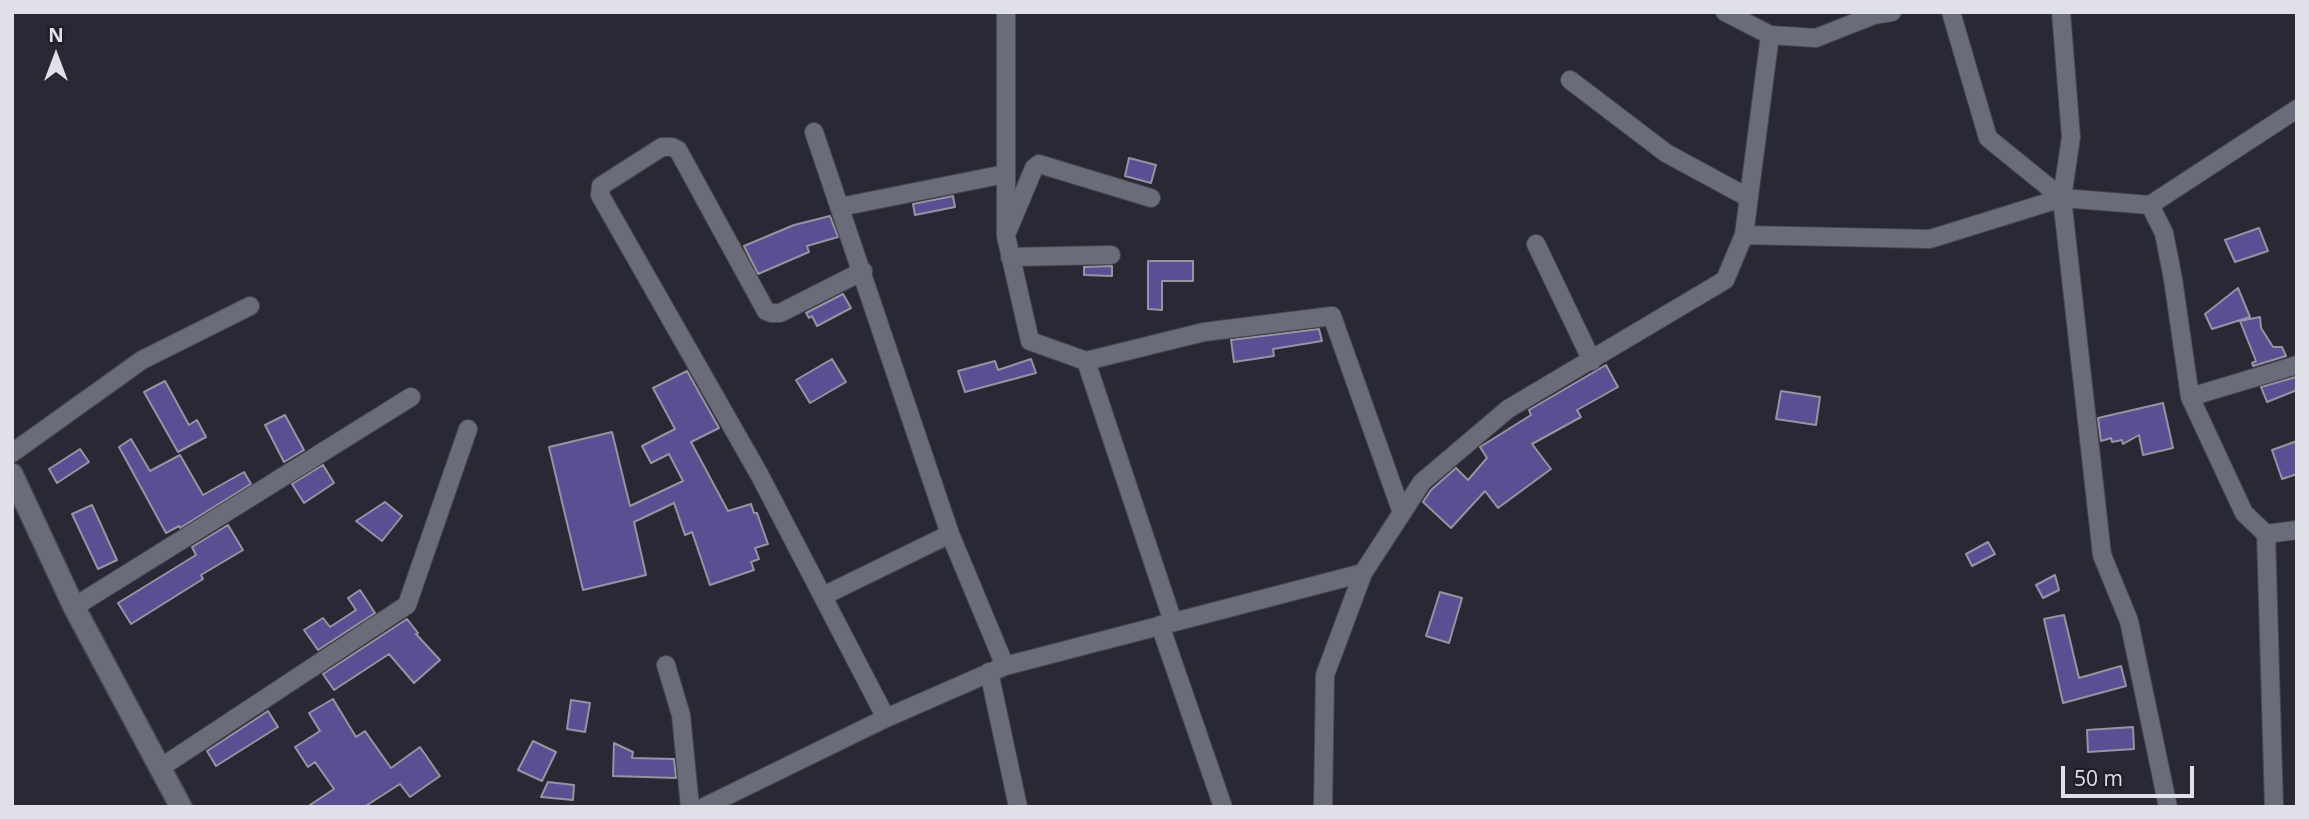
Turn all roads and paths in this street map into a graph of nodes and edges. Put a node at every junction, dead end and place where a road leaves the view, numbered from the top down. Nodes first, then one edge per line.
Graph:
1 (1006, 12) edge
2 (1725, 12) edge
3 (1892, 12) edge
4 (1951, 12) edge
5 (2061, 12) edge
6 (1770, 36) junction
7 (1570, 80) dead end
8 (2295, 112) edge
9 (814, 132) dead end
10 (1005, 174) junction
11 (1151, 198) dead end
12 (1749, 198) junction
13 (2062, 198) junction
14 (2150, 205) junction
15 (840, 207) junction
16 (1006, 236) junction
17 (1744, 236) junction
18 (1536, 244) dead end
19 (1111, 255) dead end
20 (1010, 257) junction
21 (863, 271) junction
22 (250, 306) dead end
23 (1592, 361) junction
24 (1086, 362) junction
25 (2297, 365) edge
26 (411, 397) dead end
27 (2190, 397) junction
28 (468, 429) dead end
29 (12, 453) edge
30 (12, 474) edge
31 (1402, 513) junction
32 (2297, 530) edge
33 (950, 534) junction
34 (2266, 534) junction
35 (1363, 573) junction
36 (823, 596) junction
37 (74, 607) junction
38 (1167, 624) junction
39 (666, 665) dead end
40 (997, 669) junction
41 (886, 718) junction
42 (160, 768) junction
43 (181, 807) edge
44 (690, 807) edge
45 (704, 807) edge
46 (1018, 807) edge
47 (1223, 807) edge
48 (1323, 807) edge
49 (2168, 807) edge
50 (2274, 807) edge

1 - 10 street
2 - 6 street
3 - 6 street
4 - 13 street
5 - 13 street
6 - 12 street
7 - 12 street
8 - 14 street
9 - 15 street
10 - 15 street
10 - 16 street
11 - 16 street
12 - 17 street
13 - 14 street
13 - 17 street
13 - 49 street
14 - 27 street
15 - 21 street
16 - 20 street
17 - 23 street
18 - 23 street
19 - 20 street
20 - 24 street
21 - 33 street
21 - 36 street
22 - 29 street
23 - 31 street
24 - 31 street
24 - 38 street
25 - 27 street
26 - 37 street
27 - 34 street
28 - 42 street
30 - 37 street
31 - 35 street
32 - 34 street
33 - 36 street
33 - 40 street
34 - 50 street
35 - 38 street
35 - 48 street
36 - 41 street
37 - 42 street
38 - 40 street
38 - 47 street
39 - 44 street
40 - 41 street
40 - 46 street
41 - 45 street
42 - 43 street

